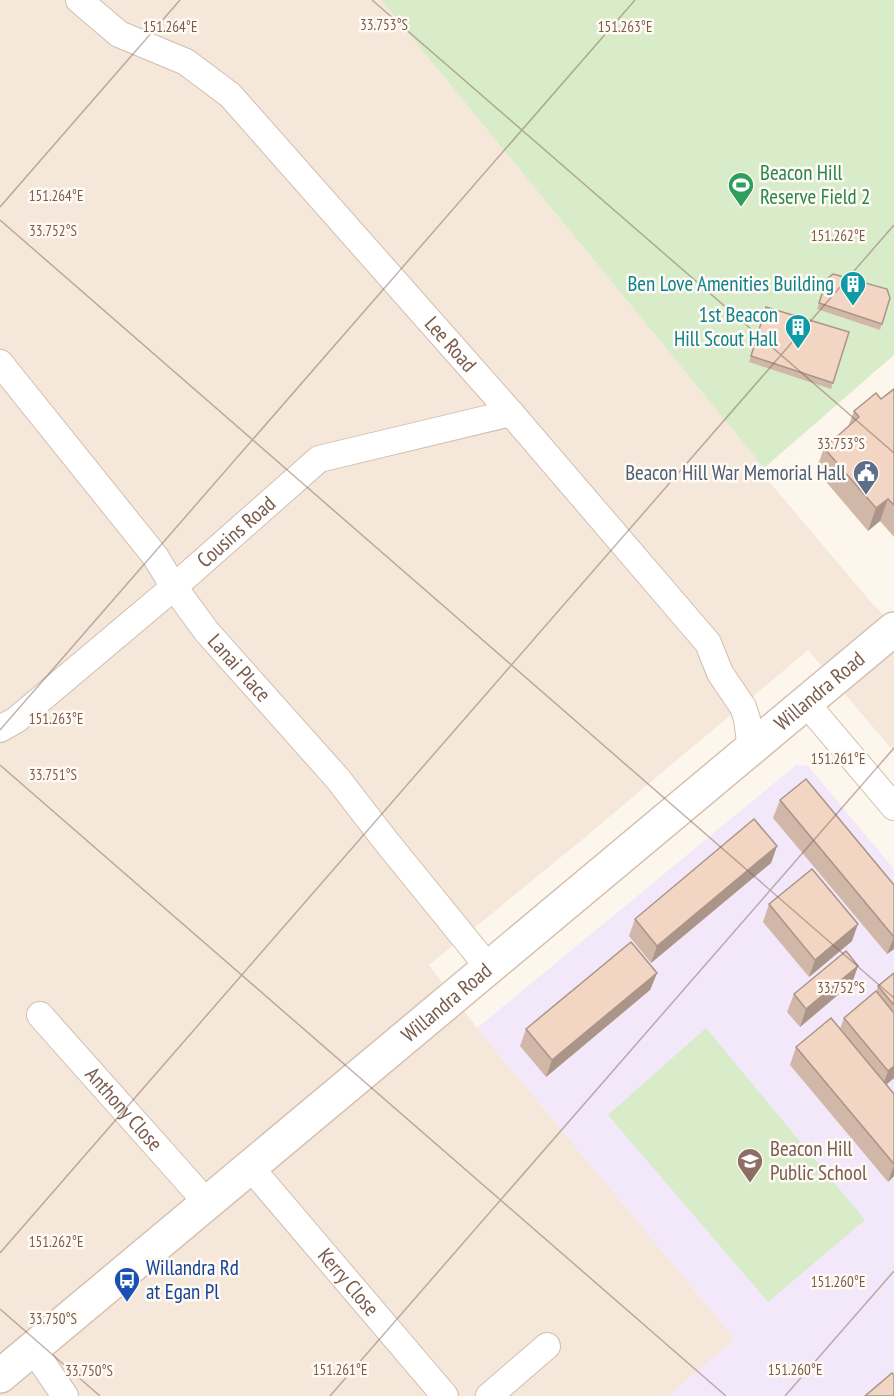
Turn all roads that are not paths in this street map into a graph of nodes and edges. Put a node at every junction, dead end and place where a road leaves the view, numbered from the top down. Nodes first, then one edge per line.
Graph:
1 (79, 0) edge
2 (0, 363) edge
3 (511, 413) junction
4 (174, 588) junction
5 (894, 629) edge
6 (806, 703) junction
7 (0, 729) edge
8 (751, 750) junction
9 (894, 807) edge
10 (489, 968) junction
11 (40, 1015) dead end
12 (251, 1168) junction
13 (208, 1204) junction
14 (548, 1346) dead end
15 (33, 1349) junction
16 (0, 1376) edge
17 (65, 1396) edge
18 (445, 1396) edge
19 (489, 1396) edge

1 - 3 street, Lee Road
2 - 4 street, Lanai Place
3 - 4 street, Cousins Road
3 - 8 street, Lee Road
4 - 7 street, Cousins Road
4 - 10 street, Lanai Place
5 - 6 main road, Willandra Road
6 - 8 main road, Willandra Road
6 - 9 street
8 - 10 main road, Willandra Road
10 - 12 main road, Willandra Road
11 - 13 street, Anthony Close
12 - 13 main road, Willandra Road
12 - 18 street, Kerry Close
13 - 15 main road, Willandra Road
14 - 19 street
15 - 16 main road, Willandra Road
15 - 17 street

